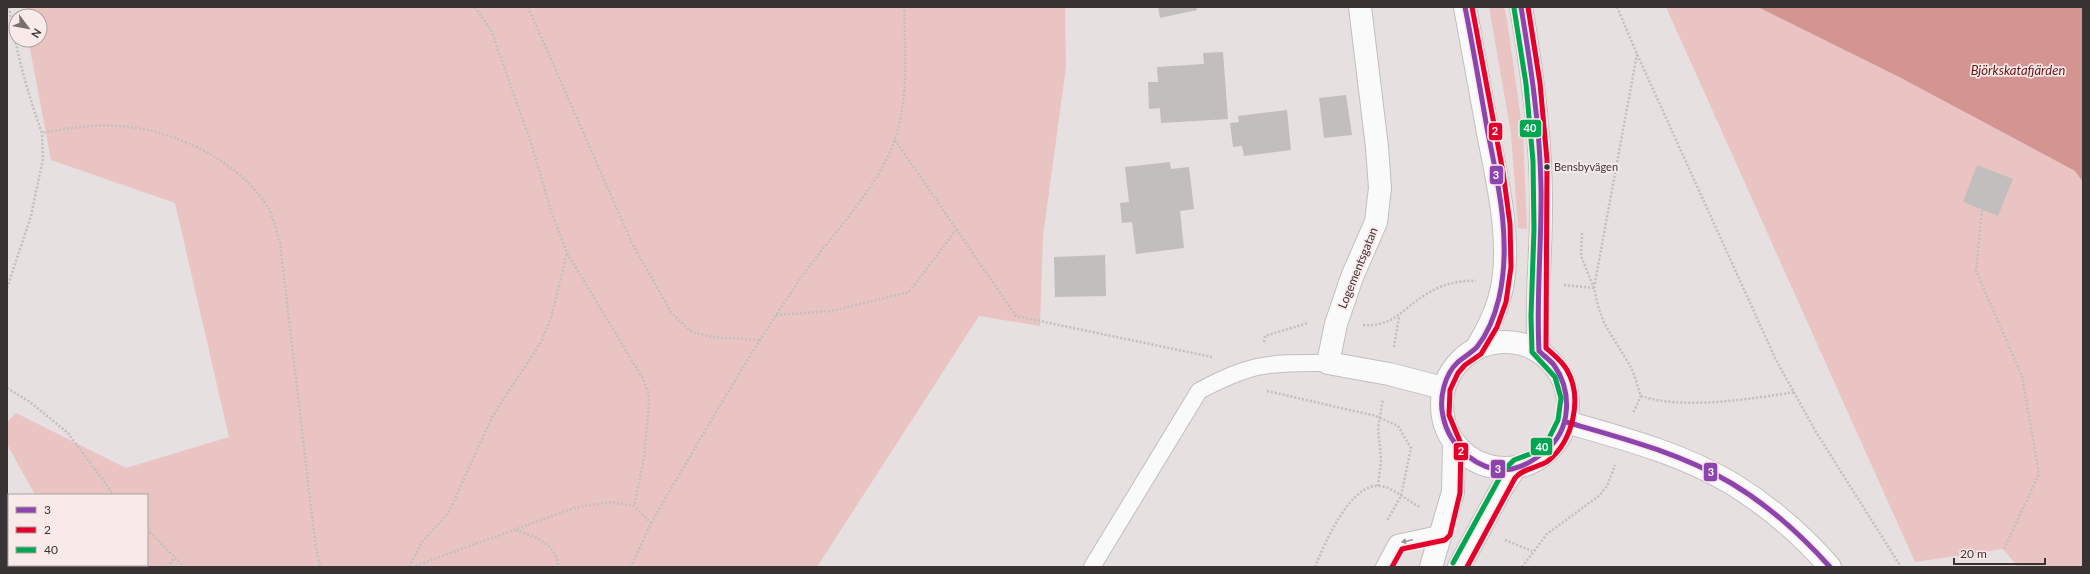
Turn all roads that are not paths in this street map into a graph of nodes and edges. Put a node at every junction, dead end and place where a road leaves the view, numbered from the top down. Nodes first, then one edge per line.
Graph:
1 (1360, 7) edge
2 (1466, 7) edge
3 (1521, 7) edge
4 (1476, 349) junction
5 (1539, 351) junction
6 (1328, 363) junction
7 (1443, 388) junction
8 (1566, 422) junction
9 (1454, 444) junction
10 (1515, 468) junction
11 (1445, 525) junction
12 (1092, 567) edge
13 (1384, 567) edge
14 (1431, 567) edge
15 (1459, 567) edge
16 (1830, 567) edge

1 - 6 main road, Logementsgatan
2 - 4 main road
3 - 5 main road
4 - 5 main road
4 - 7 main road
5 - 8 main road
6 - 7 main road
6 - 12 lane
7 - 9 main road
8 - 10 main road
8 - 16 main road
9 - 10 main road
9 - 11 main road
10 - 15 main road
11 -> 13 lane
11 - 14 main road

